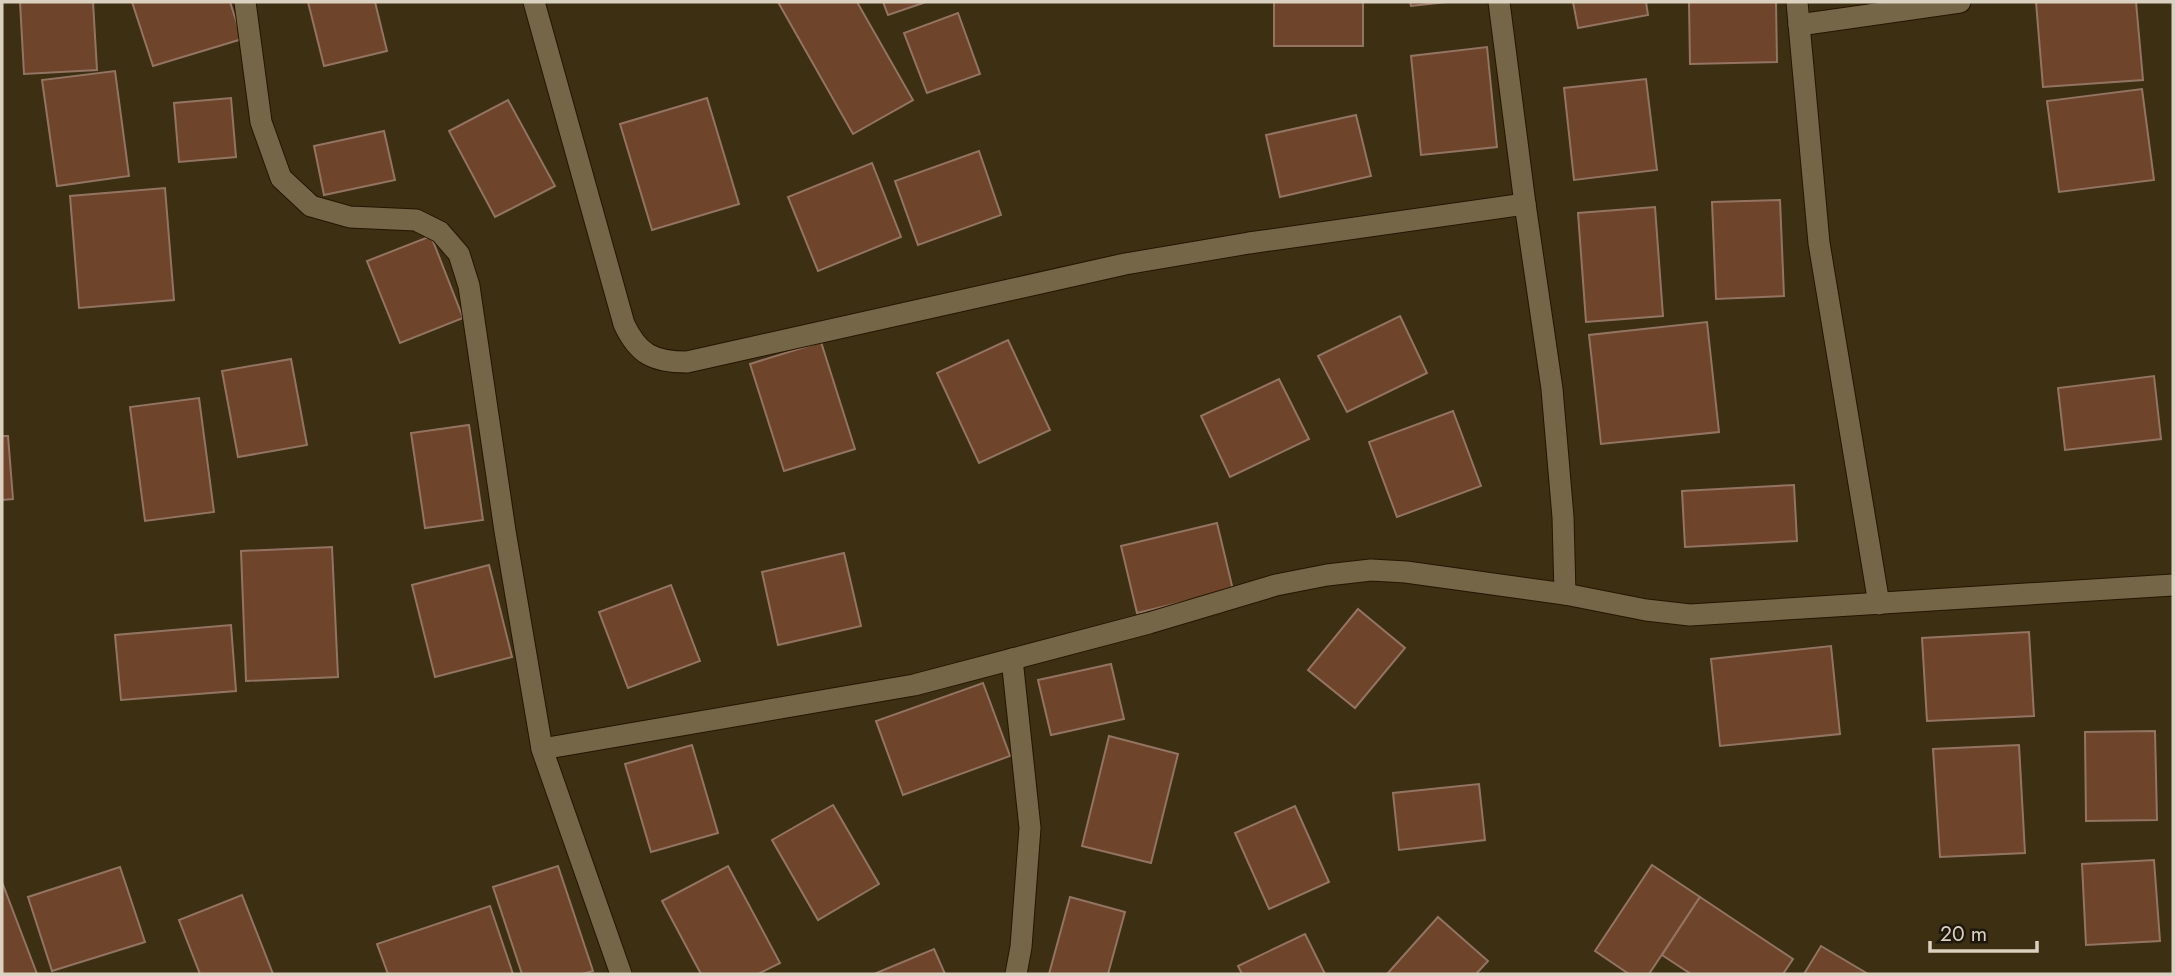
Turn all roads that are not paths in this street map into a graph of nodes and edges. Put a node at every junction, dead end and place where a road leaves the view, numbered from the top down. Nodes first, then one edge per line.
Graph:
1 (245, 2) edge
2 (534, 2) edge
3 (1499, 2) edge
4 (1797, 2) edge
5 (1959, 2) edge
6 (1799, 25) junction
7 (1525, 204) junction
8 (2173, 585) edge
9 (1565, 594) junction
10 (1879, 604) junction
11 (1012, 659) junction
12 (542, 749) junction
13 (621, 974) edge
14 (1016, 974) edge

1 - 12 street
2 - 7 street
3 - 7 street
4 - 6 street
5 - 6 street
6 - 10 street
7 - 9 street
8 - 10 street
9 - 10 street
9 - 11 street
11 - 12 street
11 - 14 street
12 - 13 street

